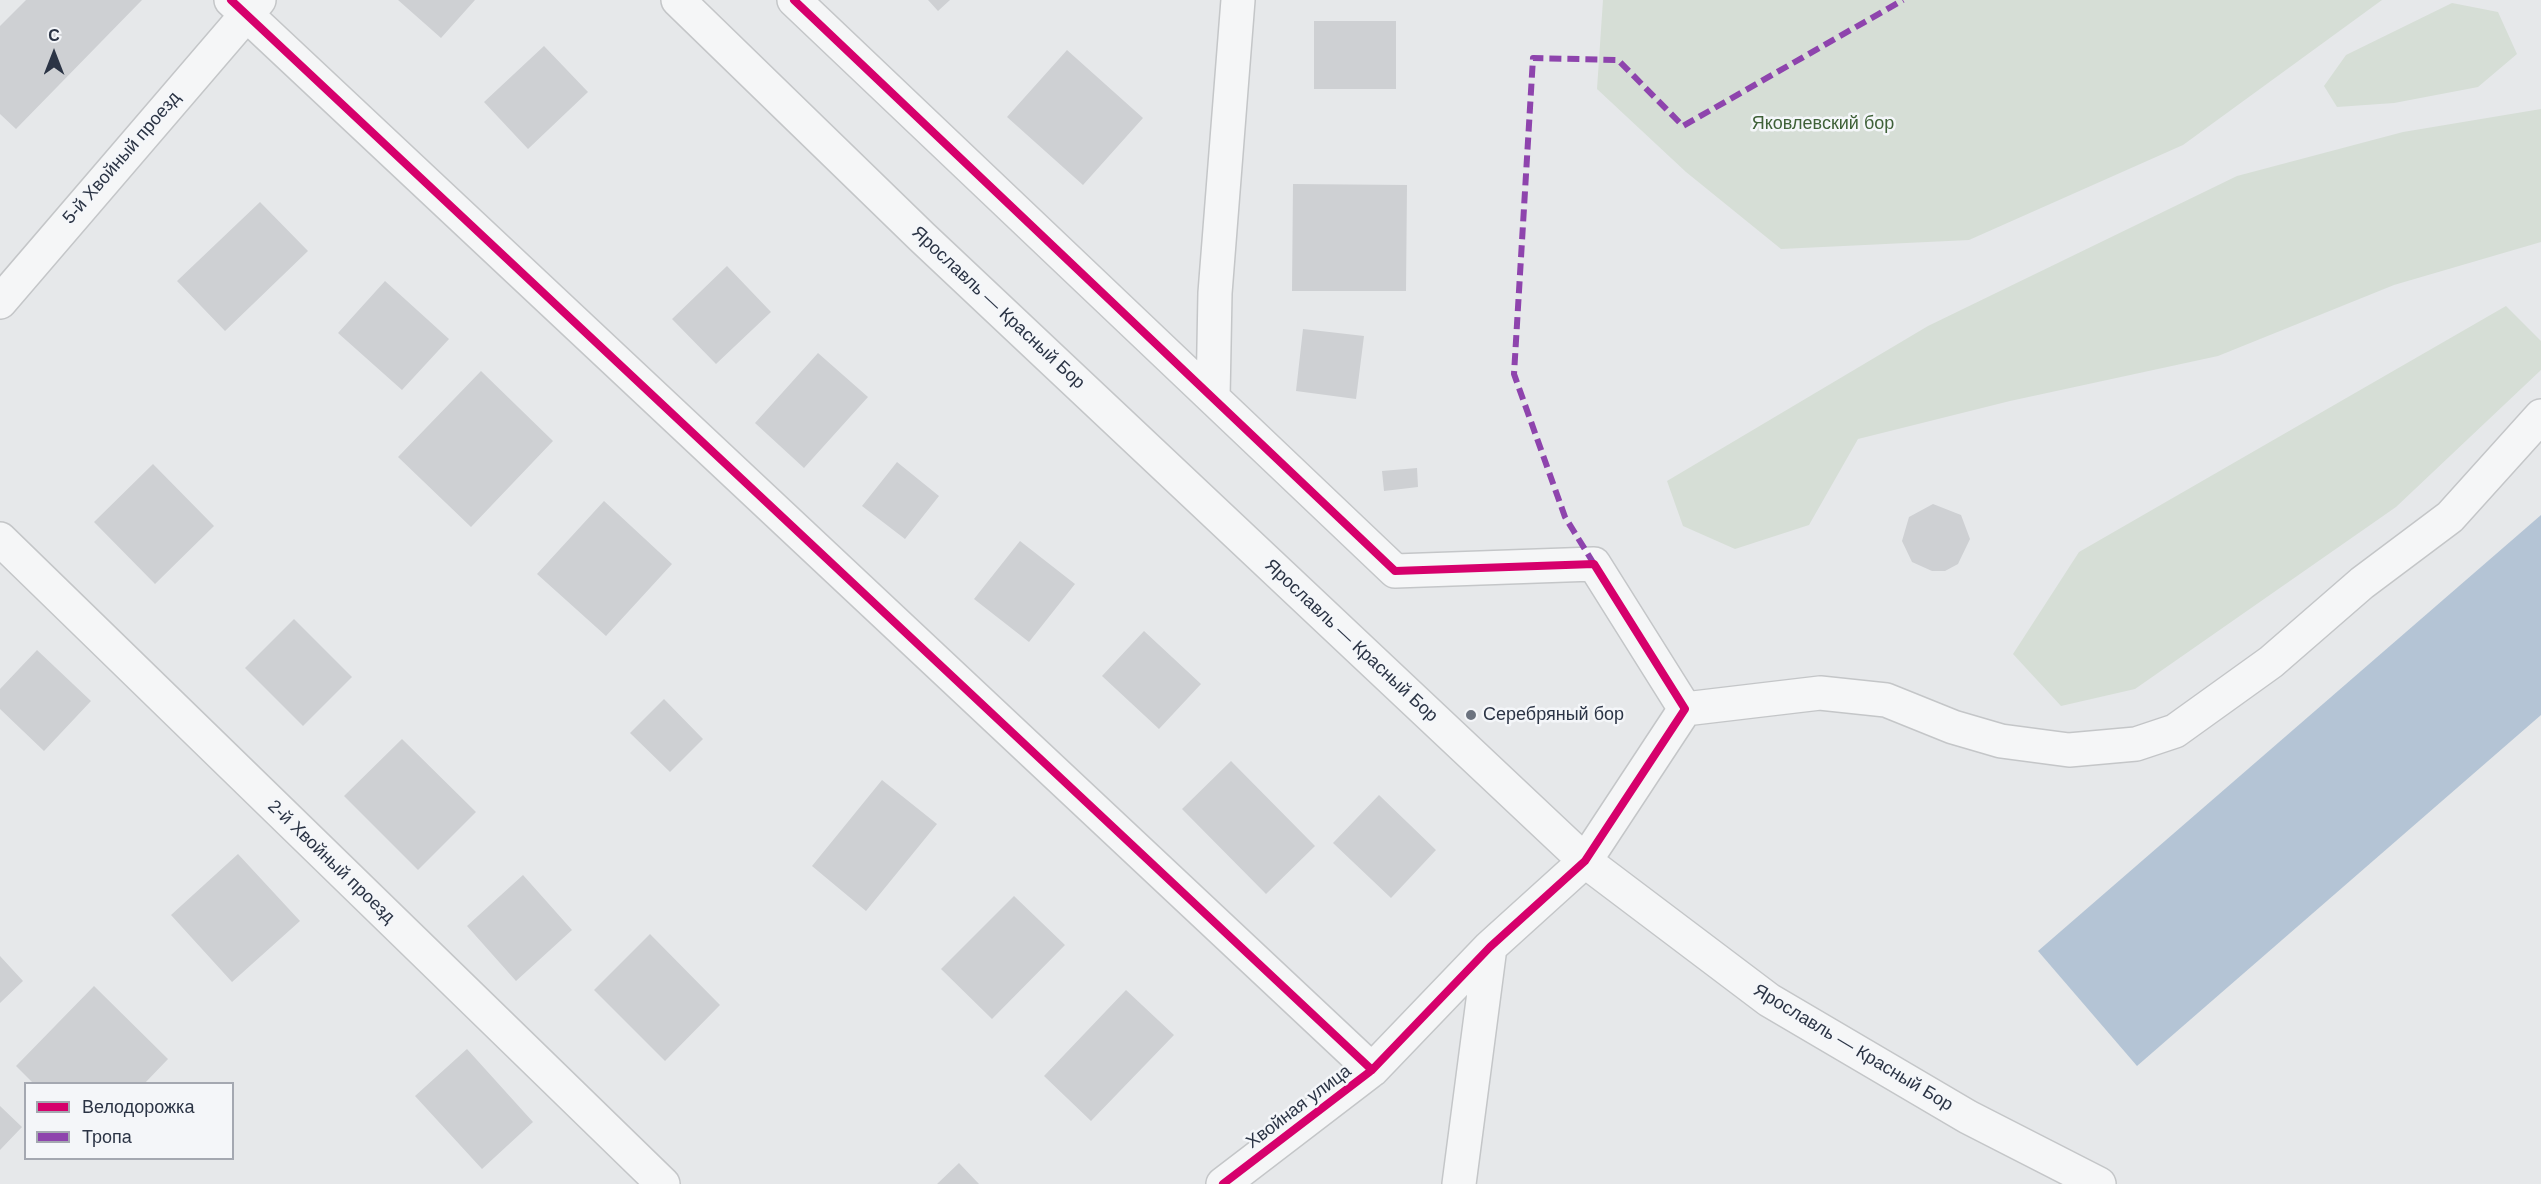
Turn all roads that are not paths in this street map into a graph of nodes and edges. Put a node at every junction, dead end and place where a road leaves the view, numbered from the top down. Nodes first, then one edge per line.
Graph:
1 (678, 0) edge
2 (794, 0) edge
3 (1238, 0) edge
4 (245, 5) edge
5 (0, 302) edge
6 (1213, 398) junction
7 (2541, 416) edge
8 (0, 539) edge
9 (1685, 709) junction
10 (1585, 861) junction
11 (1490, 947) junction
12 (1372, 1070) junction
13 (663, 1184) edge
14 (1223, 1184) edge
15 (1459, 1184) edge
16 (2099, 1184) edge

1 - 10 street, Ярославль — Красный Бор
2 - 6 street
3 - 6 street
4 - 5 street, 5-й Хвойный проезд
4 - 12 street
6 - 9 street
7 - 9 street
8 - 13 street, 2-й Хвойный проезд
9 - 10 street, Хвойная улица
10 - 11 street, Хвойная улица
10 - 16 street, Ярославль — Красный Бор
11 - 12 street, Хвойная улица
11 - 15 street
12 - 14 street, Хвойная улица

